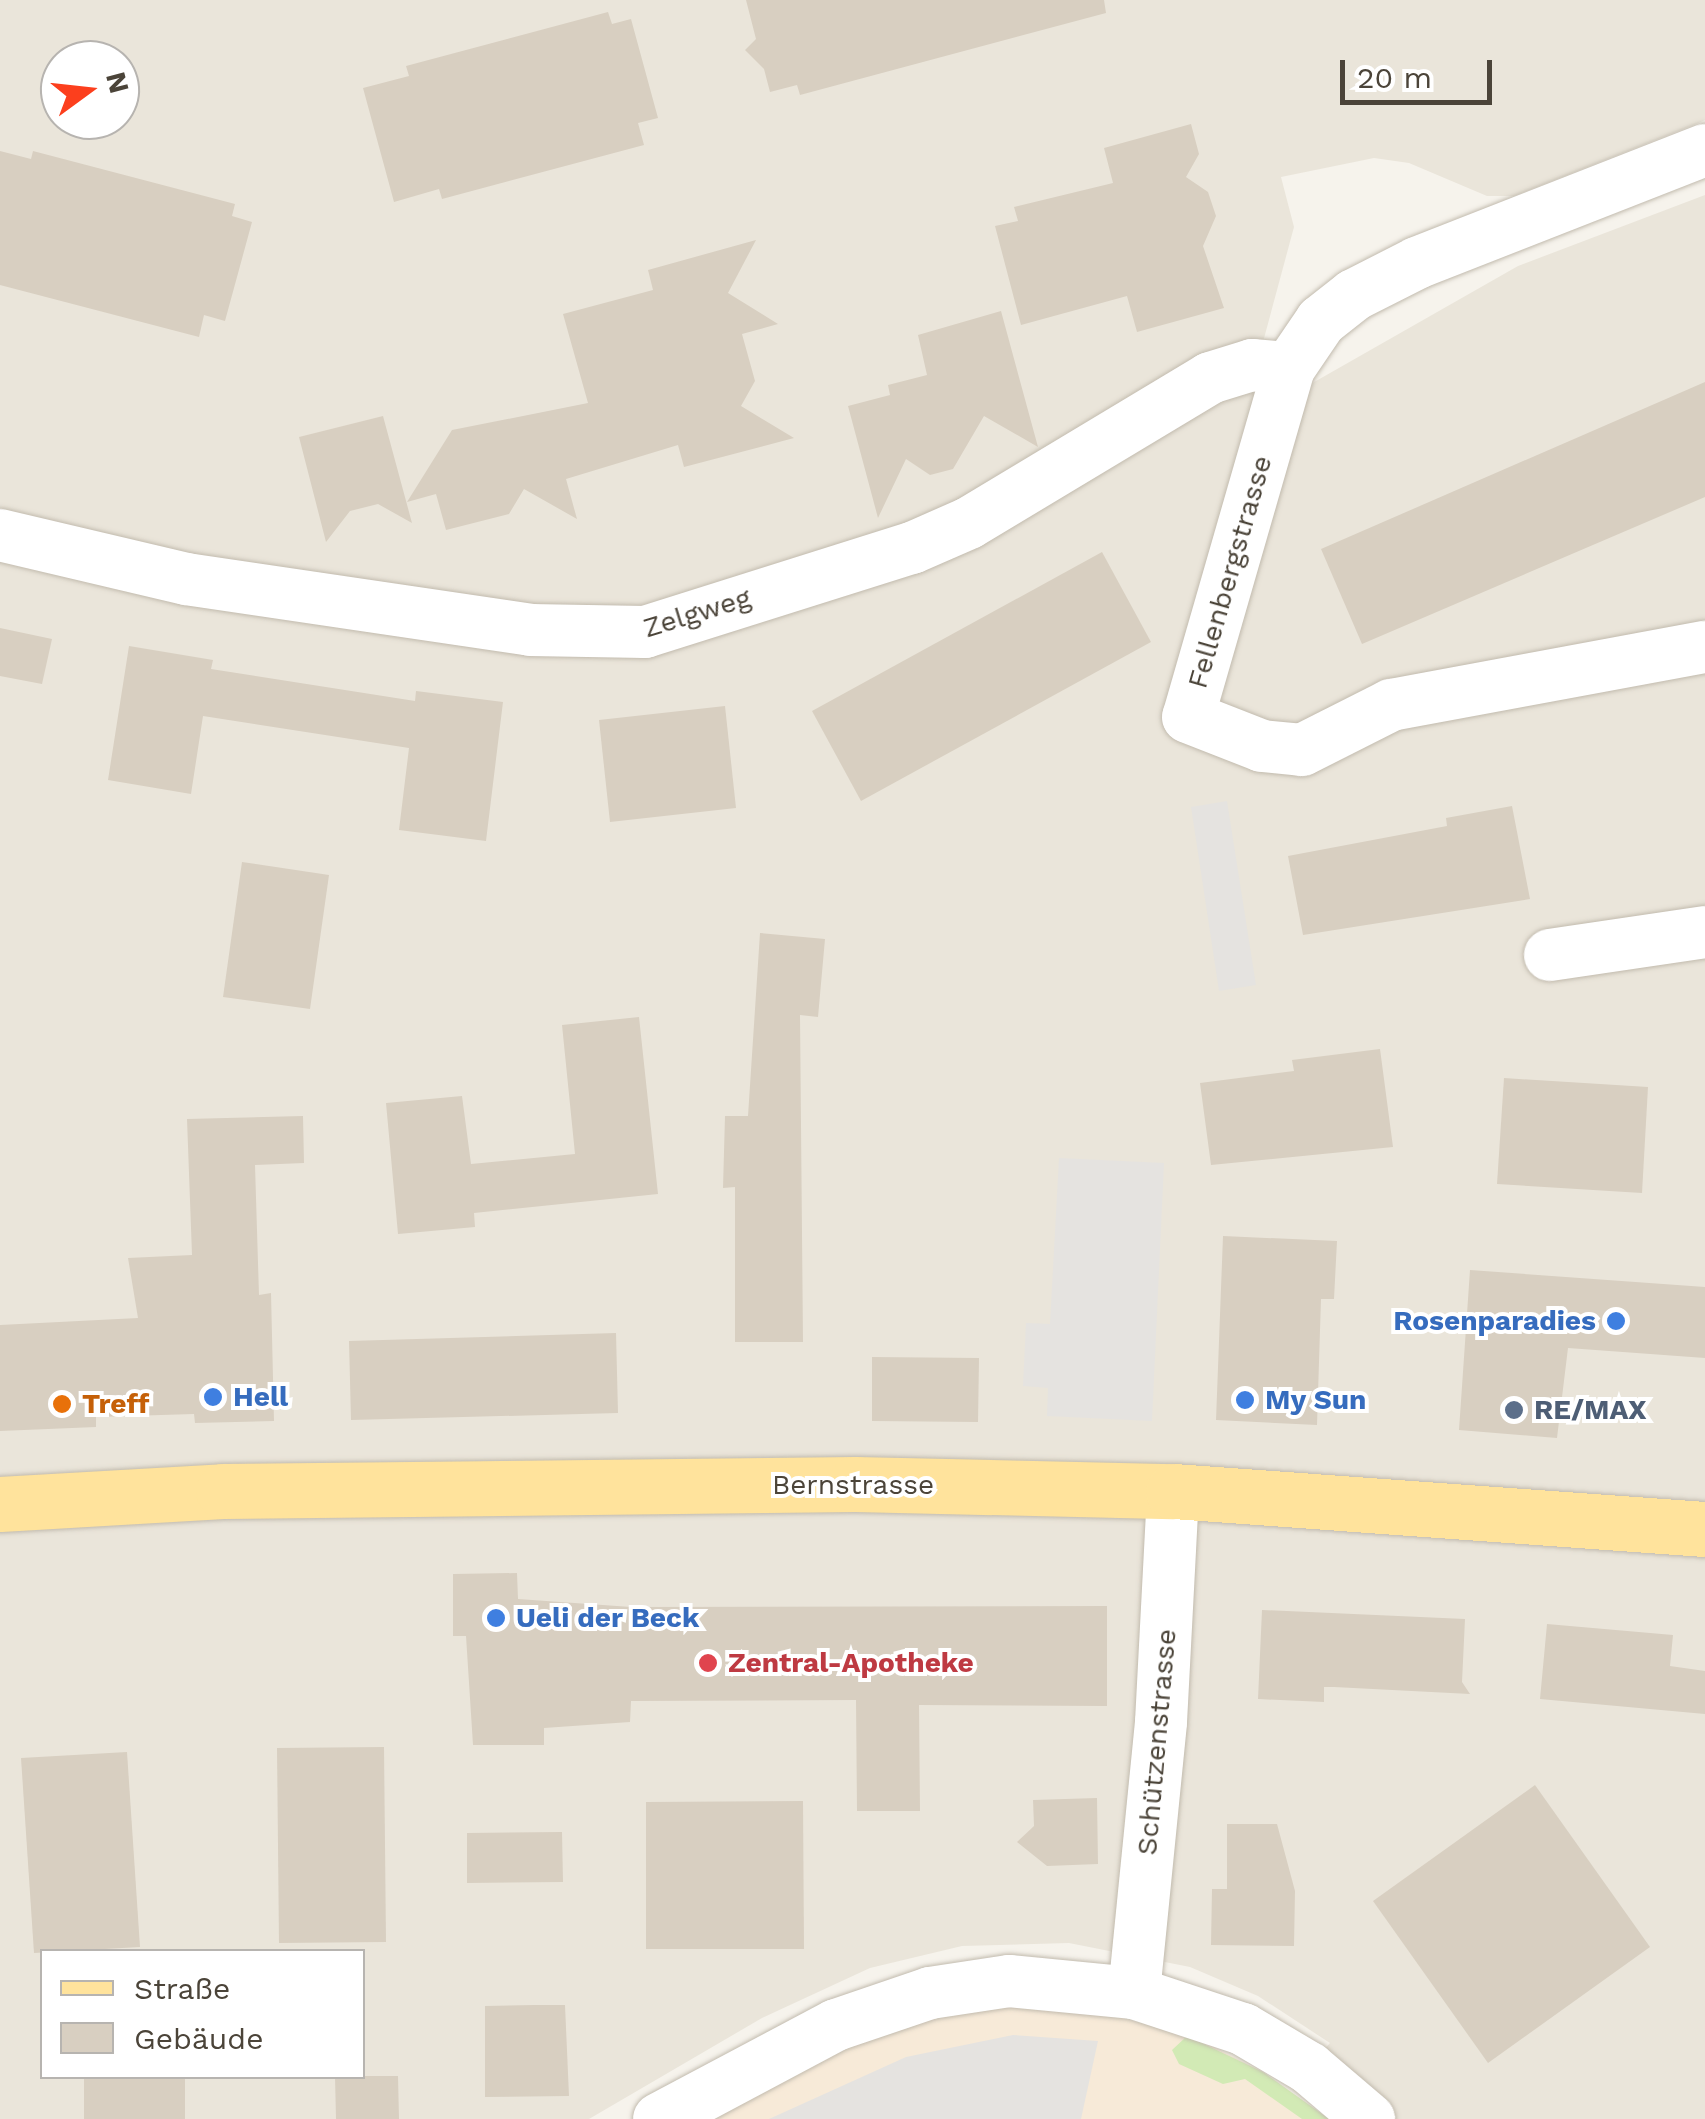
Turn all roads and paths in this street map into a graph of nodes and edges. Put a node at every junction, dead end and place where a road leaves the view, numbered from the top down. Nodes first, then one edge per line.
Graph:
1 (1705, 150) edge
2 (1289, 368) junction
3 (0, 535) edge
4 (1705, 647) edge
5 (1705, 932) edge
6 (1550, 955) dead end
7 (1174, 1491) junction
8 (0, 1504) edge
9 (1705, 1529) edge
10 (1134, 1992) junction
11 (659, 2119) edge
12 (1369, 2119) edge

1 - 2 street, Fellenbergstrasse
2 - 3 street, Zelgweg
2 - 4 street, Fellenbergstrasse
5 - 6 street
7 - 8 main road, Bernstrasse
7 - 9 main road, Bernstrasse
7 - 10 street, Schützenstrasse
10 - 11 street
10 - 12 street

